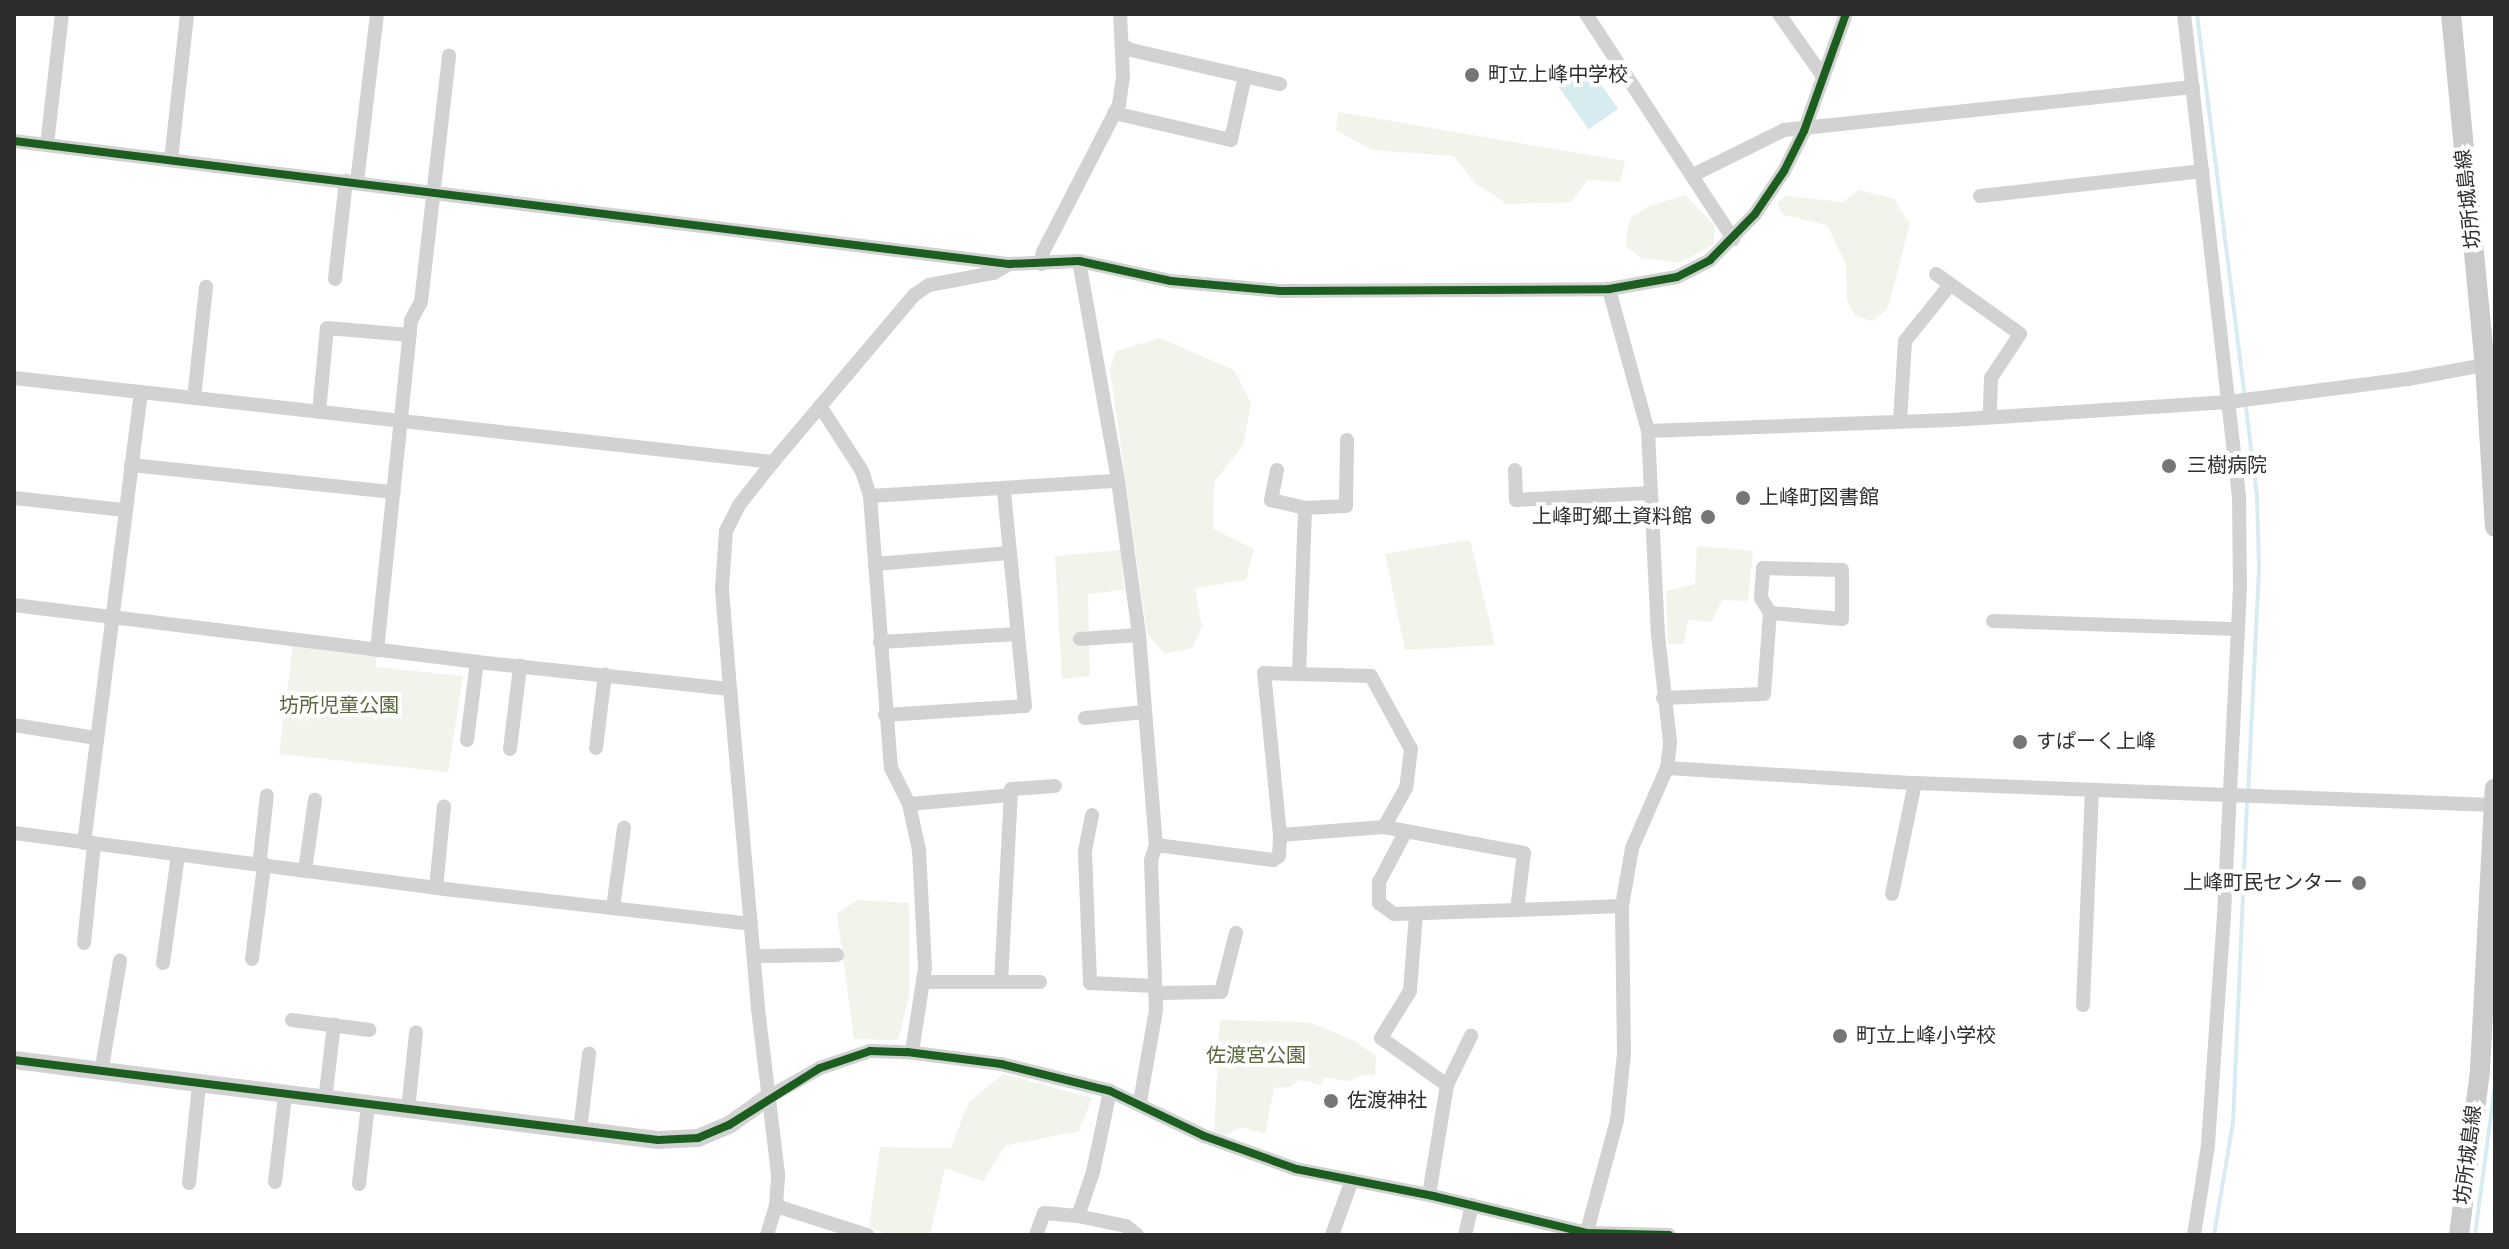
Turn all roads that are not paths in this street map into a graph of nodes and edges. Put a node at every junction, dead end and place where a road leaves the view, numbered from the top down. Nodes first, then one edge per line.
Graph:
1 (62, 14) edge
2 (187, 14) edge
3 (377, 14) edge
4 (1120, 14) edge
5 (1586, 14) edge
6 (1779, 14) edge
7 (1846, 14) edge
8 (2184, 14) edge
9 (2451, 14) edge
10 (1122, 45) junction
11 (449, 56) dead end
12 (1822, 75) junction
13 (1245, 76) junction
14 (1280, 84) dead end
15 (2193, 87) junction
16 (1114, 113) junction
17 (1804, 131) junction
18 (14, 141) edge
19 (47, 145) junction
20 (171, 160) junction
21 (2203, 171) junction
22 (1693, 175) junction
23 (352, 182) junction
24 (432, 191) junction
25 (1980, 196) dead end
26 (1733, 239) junction
27 (1079, 261) junction
28 (1009, 264) junction
29 (1041, 264) junction
30 (1936, 274) dead end
31 (335, 279) dead end
32 (1949, 286) junction
33 (206, 287) dead end
34 (1609, 289) junction
35 (410, 335) junction
36 (2490, 364) edge
37 (14, 378) edge
38 (141, 392) junction
39 (194, 398) junction
40 (2228, 402) junction
41 (820, 406) junction
42 (319, 412) junction
43 (1990, 416) junction
44 (402, 421) junction
45 (1900, 421) junction
46 (1648, 431) junction
47 (1347, 440) dead end
48 (773, 462) junction
49 (131, 465) junction
50 (1277, 470) dead end
51 (1515, 470) dead end
52 (1118, 481) junction
53 (1004, 490) junction
54 (394, 492) junction
55 (1651, 493) junction
56 (870, 496) junction
57 (14, 498) edge
58 (1305, 508) junction
59 (125, 510) junction
60 (2495, 527) edge
61 (1010, 553) junction
62 (875, 564) junction
63 (14, 605) edge
64 (1770, 613) junction
65 (111, 618) junction
66 (1993, 621) dead end
67 (2238, 629) junction
68 (1018, 634) junction
69 (1139, 635) junction
70 (1080, 639) dead end
71 (880, 642) junction
72 (377, 650) junction
73 (477, 662) junction
74 (520, 666) junction
75 (1299, 673) junction
76 (605, 675) junction
77 (730, 689) junction
78 (1663, 698) junction
79 (1145, 712) junction
80 (885, 715) junction
81 (1085, 718) dead end
82 (14, 725) edge
83 (96, 738) junction
84 (467, 740) dead end
85 (596, 748) dead end
86 (510, 749) dead end
87 (1667, 768) junction
88 (1915, 783) junction
89 (1055, 786) dead end
90 (2092, 791) junction
91 (267, 795) dead end
92 (1011, 795) junction
93 (2241, 797) junction
94 (2494, 797) edge
95 (315, 800) dead end
96 (909, 804) junction
97 (444, 806) dead end
98 (1092, 815) dead end
99 (1384, 827) junction
100 (624, 828) dead end
101 (1406, 831) junction
102 (14, 833) edge
103 (1280, 835) junction
104 (89, 843) junction
105 (1156, 845) junction
106 (178, 855) junction
107 (264, 866) junction
108 (305, 871) junction
109 (436, 888) junction
110 (1892, 894) dead end
111 (1622, 906) junction
112 (613, 908) junction
113 (1517, 910) junction
114 (1416, 914) junction
115 (751, 924) junction
116 (1236, 933) dead end
117 (84, 943) dead end
118 (837, 955) dead end
119 (754, 956) junction
120 (252, 959) dead end
121 (120, 961) dead end
122 (163, 963) dead end
123 (923, 982) junction
124 (1001, 982) junction
125 (1040, 982) dead end
126 (1155, 990) junction
127 (2083, 1005) dead end
128 (292, 1020) dead end
129 (334, 1025) junction
130 (369, 1030) dead end
131 (416, 1032) dead end
132 (1471, 1036) dead end
133 (912, 1052) junction
134 (589, 1054) dead end
135 (14, 1060) edge
136 (2487, 1070) edge
137 (101, 1073) junction
138 (199, 1085) junction
139 (1447, 1085) junction
140 (1110, 1091) junction
141 (285, 1095) junction
142 (767, 1098) junction
143 (325, 1100) junction
144 (1140, 1102) junction
145 (368, 1105) junction
146 (408, 1110) junction
147 (580, 1131) junction
148 (1352, 1180) junction
149 (275, 1182) dead end
150 (189, 1183) dead end
151 (359, 1184) dead end
152 (1429, 1195) junction
153 (1472, 1205) junction
154 (776, 1206) junction
155 (1078, 1216) junction
156 (1587, 1234) edge
157 (767, 1235) edge
158 (867, 1235) edge
159 (1036, 1235) edge
160 (1137, 1235) edge
161 (1332, 1235) edge
162 (1465, 1235) edge
163 (1669, 1235) edge
164 (2194, 1235) edge
165 (2459, 1235) edge

1 - 19 street
2 - 20 street
3 - 23 street
4 - 10 street
5 - 22 street
6 - 12 street
7 - 12 street
8 - 15 street
9 - 36 main road, 坊所城島線
10 - 13 street
10 - 16 street
11 - 24 street
12 - 17 street
13 - 14 street
13 - 16 street
15 - 17 street
15 - 21 street
16 - 29 street
17 - 22 street
17 - 26 street
18 - 19 street
19 - 20 street
20 - 23 street
21 - 25 street
21 - 40 street
22 - 26 street
23 - 24 street
23 - 31 street
24 - 28 street
24 - 35 street
26 - 34 street
27 - 29 street
27 - 34 street
27 - 52 street
28 - 29 street
28 - 41 street
30 - 32 street
32 - 43 street
32 - 45 street
33 - 39 street
34 - 46 street
35 - 42 street
35 - 44 street
36 - 40 street
36 - 60 main road, 坊所城島線
37 - 38 street
38 - 39 street
38 - 49 street
39 - 42 street
40 - 43 street
40 - 67 street
41 - 48 street
41 - 56 street
42 - 44 street
43 - 45 street
44 - 48 street
44 - 54 street
45 - 46 street
46 - 55 street
47 - 58 street
48 - 77 street
49 - 54 street
49 - 59 street
50 - 58 street
51 - 55 street
52 - 53 street
52 - 69 street
53 - 56 street
53 - 61 street
54 - 72 street
55 - 78 street
56 - 62 street
57 - 59 street
58 - 75 street
59 - 65 street
61 - 62 street
61 - 68 street
62 - 71 street
63 - 65 street
64 - 64 street
64 - 78 street
65 - 72 street
65 - 83 street
66 - 67 street
67 - 93 street
68 - 71 street
68 - 80 street
69 - 70 street
69 - 79 street
71 - 80 street
72 - 73 street
73 - 74 street
73 - 84 street
74 - 76 street
74 - 86 street
75 - 99 street
75 - 103 street
76 - 77 street
76 - 85 street
77 - 115 street
78 - 87 street
79 - 81 street
79 - 105 street
80 - 96 street
82 - 83 street
83 - 104 street
87 - 88 street
87 - 111 street
88 - 90 street
88 - 110 street
89 - 92 street
90 - 93 street
90 - 127 street
91 - 107 street
92 - 96 street
92 - 124 street
93 - 94 street
93 - 164 street
94 - 136 main road, 坊所城島線
95 - 108 street
96 - 123 street
97 - 109 street
98 - 126 street
99 - 101 street
99 - 103 street
100 - 112 street
101 - 113 street
101 - 114 street
102 - 104 street
103 - 105 street
104 - 106 street
104 - 117 street
105 - 126 street
106 - 107 street
106 - 122 street
107 - 108 street
107 - 120 street
108 - 109 street
109 - 112 street
111 - 113 street
111 - 156 street
112 - 115 street
113 - 114 street
114 - 139 street
115 - 119 street
116 - 126 street
118 - 119 street
119 - 142 street
121 - 137 street
123 - 124 street
123 - 133 street
124 - 125 street
126 - 144 street
128 - 129 street
129 - 130 street
129 - 143 street
131 - 146 street
132 - 139 street
133 - 140 street
133 - 142 street
134 - 147 street
135 - 137 street
136 - 165 main road, 坊所城島線
137 - 138 street
138 - 141 street
138 - 150 street
139 - 152 street
140 - 144 street
140 - 155 street
141 - 143 street
141 - 149 street
142 - 147 street
142 - 154 street
143 - 145 street
144 - 148 street
145 - 146 street
145 - 151 street
146 - 147 street
148 - 152 street
148 - 161 street
152 - 153 street
153 - 156 street
153 - 162 street
154 - 157 street
154 - 158 street
155 - 159 street
155 - 160 street
156 - 163 street

